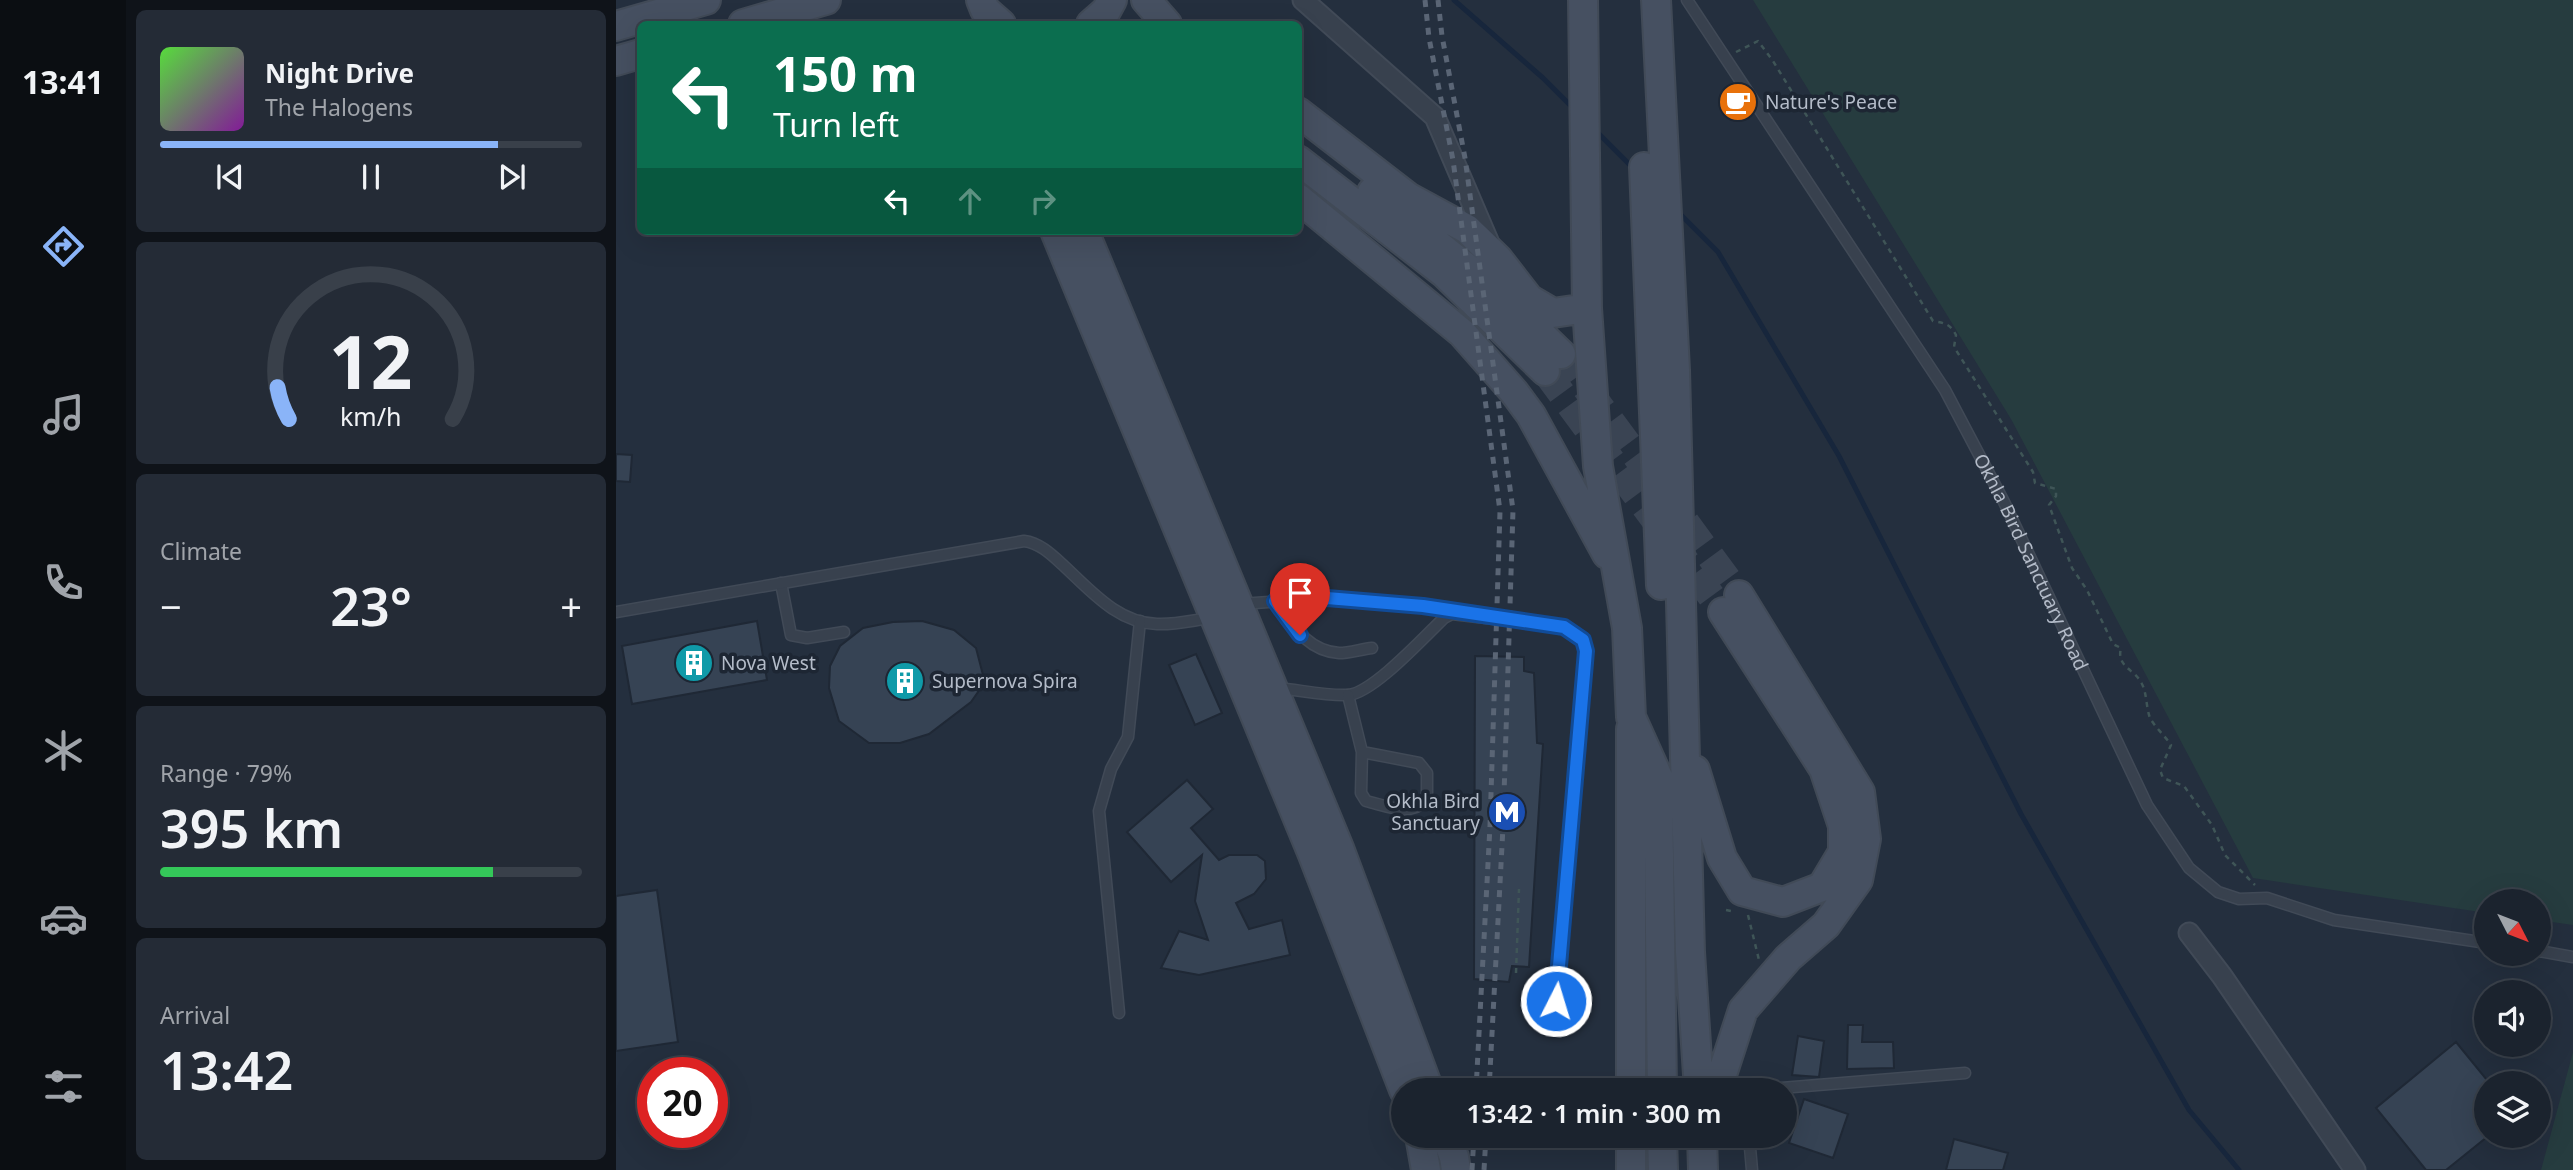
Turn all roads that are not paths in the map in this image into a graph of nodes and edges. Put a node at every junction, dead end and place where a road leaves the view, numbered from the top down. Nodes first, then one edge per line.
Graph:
1 (706, 0) edge
2 (826, 0) edge
3 (981, 0) edge
4 (1146, 0) edge
5 (1303, 0) edge
6 (1637, 0) edge
7 (1656, 0) edge
8 (1687, 0) edge
9 (1583, 3) edge
10 (753, 21) edge
11 (998, 21) edge
12 (1164, 21) edge
13 (616, 26) edge
14 (1647, 33) junction
15 (637, 55) edge
16 (616, 61) edge
17 (1302, 115) edge
18 (1302, 137) edge
19 (1302, 163) edge
20 (1302, 201) edge
21 (1057, 235) edge
22 (1085, 235) edge
23 (1493, 254) junction
24 (1587, 308) junction
25 (1618, 575) junction
26 (781, 583) junction
27 (1275, 601) junction
28 (1226, 610) junction
29 (616, 612) edge
30 (1460, 613) junction
31 (1140, 621) junction
32 (844, 632) dead end
33 (1372, 648) dead end
34 (1272, 688) junction
35 (1348, 695) junction
36 (1631, 717) junction
37 (1684, 734) junction
38 (1363, 752) junction
39 (2189, 933) dead end
40 (2474, 941) edge
41 (2552, 953) edge
42 (2573, 957) edge
43 (1556, 1001) dead end
44 (1119, 1013) dead end
45 (1965, 1073) dead end
46 (1399, 1078) edge
47 (1425, 1078) edge
48 (1631, 1078) edge
49 (1662, 1078) edge
50 (1698, 1078) edge
51 (1721, 1078) edge
52 (1797, 1087) edge
53 (1422, 1148) edge
54 (1451, 1148) edge
55 (1631, 1148) edge
56 (1702, 1148) edge
57 (1750, 1148) edge
58 (1426, 1170) edge
59 (1456, 1170) edge
60 (1631, 1170) edge
61 (1703, 1170) edge
62 (1752, 1170) edge
63 (2355, 1170) edge

1 - 13 main road
2 - 10 main road
3 - 11 main road
4 - 12 main road
5 - 23 street
6 - 14 main road
7 - 14 main road
8 - 40 lane, Okhla Bird Sanctuary Road
9 - 24 main road
14 - 37 main road
15 - 16 main road
17 - 23 main road
18 - 19 main road
20 - 25 main road
21 - 28 main road
22 - 28 main road
23 - 24 main road
24 - 25 main road
25 - 36 main road
26 - 29 lane
26 - 31 lane
26 - 32 lane
27 - 28 lane
27 - 30 lane
27 - 33 lane
28 - 31 lane
28 - 34 main road
28 - 46 main road
30 - 35 lane
30 - 43 lane
31 - 44 lane
34 - 35 lane
34 - 47 main road
35 - 38 lane
36 - 48 main road
36 - 49 main road
37 - 50 main road
37 - 51 main road
38 - 38 lane
39 - 63 street
41 - 42 lane
45 - 52 lane
53 - 58 main road
54 - 59 main road
55 - 60 main road
56 - 61 main road
57 - 62 lane

